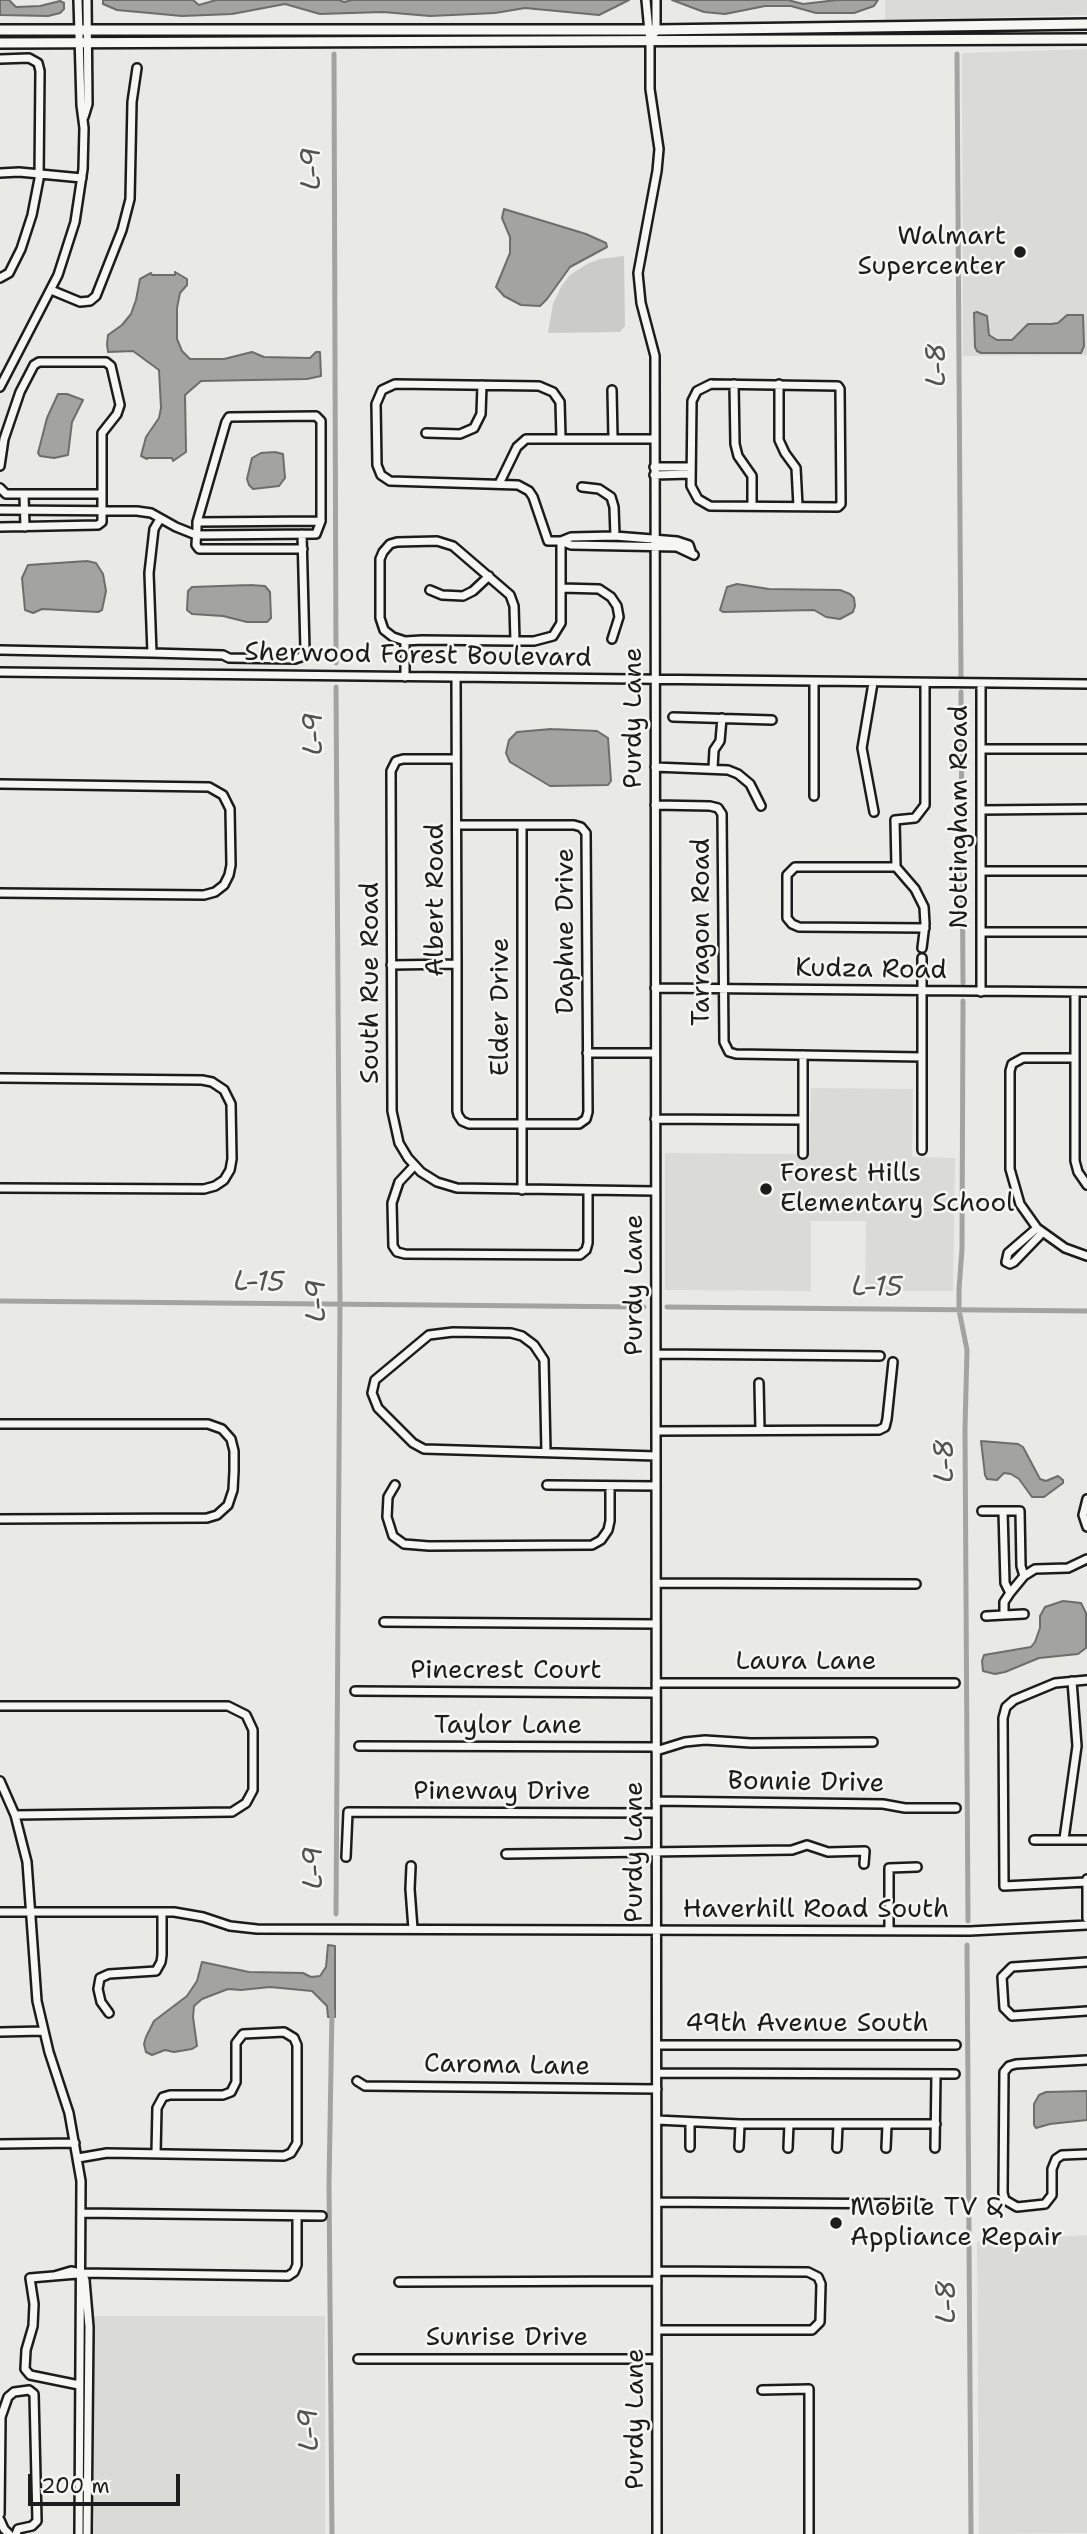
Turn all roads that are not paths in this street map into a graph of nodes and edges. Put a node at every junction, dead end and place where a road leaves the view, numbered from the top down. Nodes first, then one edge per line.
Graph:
1 (78, 0) edge
2 (87, 0) edge
3 (646, 0) edge
4 (656, 0) edge
5 (1085, 24) edge
6 (1025, 26) junction
7 (256, 29) junction
8 (0, 30) edge
9 (82, 30) junction
10 (651, 30) junction
11 (1087, 39) edge
12 (256, 40) junction
13 (1000, 40) junction
14 (1024, 40) junction
15 (83, 42) junction
16 (650, 42) junction
17 (0, 43) edge
18 (0, 59) edge
19 (137, 68) dead end
20 (0, 173) edge
21 (39, 174) junction
22 (82, 178) junction
23 (0, 278) edge
24 (51, 290) junction
25 (734, 384) junction
26 (779, 384) junction
27 (482, 385) junction
28 (0, 387) edge
29 (612, 390) dead end
30 (426, 433) dead end
31 (561, 438) junction
32 (612, 439) junction
33 (654, 439) junction
34 (0, 466) edge
35 (654, 471) junction
36 (690, 471) junction
37 (499, 484) junction
38 (582, 487) dead end
39 (0, 488) edge
40 (100, 494) junction
41 (24, 495) junction
42 (752, 506) junction
43 (798, 506) junction
44 (0, 510) edge
45 (24, 510) junction
46 (102, 510) junction
47 (160, 519) junction
48 (321, 521) junction
49 (198, 522) junction
50 (0, 527) edge
51 (25, 527) junction
52 (302, 534) junction
53 (197, 535) junction
54 (615, 536) junction
55 (561, 541) junction
56 (655, 543) junction
57 (303, 549) junction
58 (693, 555) dead end
59 (489, 576) junction
60 (561, 589) junction
61 (430, 590) dead end
62 (612, 639) dead end
63 (405, 641) junction
64 (515, 641) junction
65 (0, 650) edge
66 (152, 653) junction
67 (0, 672) edge
68 (405, 677) junction
69 (456, 678) junction
70 (654, 680) junction
71 (814, 682) junction
72 (873, 683) junction
73 (925, 684) junction
74 (981, 684) junction
75 (1087, 684) edge
76 (673, 717) dead end
77 (722, 718) junction
78 (772, 720) dead end
79 (981, 749) junction
80 (1087, 749) edge
81 (456, 759) junction
82 (655, 767) junction
83 (713, 768) junction
84 (0, 784) edge
85 (814, 796) dead end
86 (655, 805) junction
87 (761, 806) dead end
88 (1087, 809) edge
89 (981, 810) junction
90 (874, 813) dead end
91 (457, 825) junction
92 (522, 825) junction
93 (897, 867) junction
94 (981, 871) junction
95 (1087, 871) edge
96 (0, 893) edge
97 (925, 928) junction
98 (981, 932) junction
99 (1087, 932) edge
100 (922, 948) dead end
101 (922, 958) dead end
102 (457, 964) junction
103 (391, 965) junction
104 (655, 988) junction
105 (723, 989) junction
106 (922, 991) junction
107 (981, 992) junction
108 (1075, 992) junction
109 (1087, 992) edge
110 (655, 1052) junction
111 (587, 1053) junction
112 (803, 1055) junction
113 (922, 1057) junction
114 (1075, 1058) junction
115 (0, 1078) edge
116 (655, 1119) junction
117 (803, 1120) junction
118 (522, 1125) junction
119 (922, 1150) dead end
120 (803, 1154) dead end
121 (414, 1166) junction
122 (1087, 1185) edge
123 (0, 1188) edge
124 (523, 1190) junction
125 (588, 1190) junction
126 (655, 1191) junction
127 (1040, 1231) junction
128 (1087, 1256) edge
129 (656, 1354) junction
130 (880, 1356) dead end
131 (893, 1362) dead end
132 (759, 1383) dead end
133 (0, 1424) edge
134 (760, 1430) junction
135 (656, 1431) junction
136 (545, 1452) junction
137 (656, 1456) junction
138 (395, 1485) dead end
139 (547, 1485) dead end
140 (656, 1486) junction
141 (610, 1487) junction
142 (1087, 1499) edge
143 (982, 1511) dead end
144 (1003, 1511) junction
145 (0, 1519) edge
146 (1087, 1527) edge
147 (1087, 1559) edge
148 (1024, 1576) junction
149 (656, 1583) junction
150 (916, 1584) dead end
151 (1010, 1593) junction
152 (1024, 1614) dead end
153 (1004, 1615) junction
154 (986, 1616) dead end
155 (384, 1622) dead end
156 (656, 1624) junction
157 (1087, 1680) edge
158 (1072, 1681) junction
159 (656, 1683) junction
160 (955, 1683) dead end
161 (355, 1691) dead end
162 (656, 1693) junction
163 (0, 1706) edge
164 (873, 1742) dead end
165 (359, 1746) dead end
166 (656, 1749) junction
167 (0, 1781) edge
168 (656, 1801) junction
169 (956, 1808) dead end
170 (656, 1813) junction
171 (15, 1815) junction
172 (1064, 1839) junction
173 (1034, 1840) dead end
174 (1087, 1840) edge
175 (656, 1851) junction
176 (506, 1854) dead end
177 (346, 1857) dead end
178 (864, 1864) dead end
179 (411, 1866) dead end
180 (917, 1867) dead end
181 (1087, 1880) edge
182 (0, 1912) edge
183 (32, 1912) junction
184 (162, 1912) junction
185 (1087, 1918) edge
186 (1087, 1925) edge
187 (414, 1929) junction
188 (657, 1930) junction
189 (889, 1931) junction
190 (1087, 1962) edge
191 (1087, 2011) edge
192 (109, 2013) dead end
193 (43, 2031) junction
194 (0, 2032) edge
195 (657, 2045) junction
196 (956, 2045) dead end
197 (1087, 2060) edge
198 (657, 2073) junction
199 (936, 2074) junction
200 (955, 2074) dead end
201 (357, 2081) dead end
202 (657, 2089) junction
203 (657, 2120) junction
204 (690, 2123) junction
205 (740, 2124) junction
206 (789, 2124) junction
207 (838, 2124) junction
208 (936, 2124) junction
209 (887, 2125) junction
210 (75, 2143) junction
211 (0, 2144) edge
212 (690, 2147) dead end
213 (739, 2147) dead end
214 (788, 2148) dead end
215 (837, 2148) dead end
216 (887, 2148) dead end
217 (935, 2148) dead end
218 (156, 2153) junction
219 (1087, 2154) edge
220 (78, 2158) junction
221 (657, 2202) junction
222 (922, 2204) dead end
223 (82, 2213) junction
224 (297, 2216) junction
225 (322, 2216) dead end
226 (657, 2272) junction
227 (81, 2273) junction
228 (657, 2281) junction
229 (399, 2282) dead end
230 (657, 2330) junction
231 (358, 2359) dead end
232 (657, 2359) junction
233 (79, 2382) junction
234 (762, 2390) dead end
235 (0, 2517) edge
236 (9, 2534) edge
237 (16, 2534) edge
238 (79, 2534) edge
239 (87, 2534) edge
240 (657, 2534) edge
241 (809, 2534) edge

1 - 9 street
2 - 9 street
3 - 10 street
4 - 10 street
5 - 6 main road
5 - 14 main road
6 - 10 main road
6 - 13 main road
7 - 9 main road
7 - 10 main road
7 - 12 main road
8 - 9 main road
9 - 15 street
10 - 16 street, Purdy Lane
11 - 14 main road
12 - 15 main road
12 - 16 main road
13 - 14 main road
13 - 16 main road
15 - 17 main road
15 - 22 street
16 - 33 street, Purdy Lane
18 - 21 street
19 - 24 street
20 - 21 street
21 - 22 street
21 - 23 street
22 - 24 street
24 - 28 street
25 - 26 street
25 - 36 street
25 - 42 street
26 - 43 street
26 - 43 street
27 - 30 street
27 - 31 street
27 - 37 street
29 - 32 street
31 - 32 street
31 - 37 street
32 - 33 street
33 - 35 street, Purdy Lane
34 - 40 street
35 - 36 street
35 - 56 street, Purdy Lane
36 - 42 street
37 - 55 street
38 - 54 street
39 - 41 street
40 - 41 street
40 - 46 street
41 - 45 street
42 - 43 street
44 - 45 street
45 - 46 street
45 - 51 street
46 - 47 street
46 - 51 street
47 - 53 street
47 - 66 street
48 - 49 street
48 - 49 street
48 - 52 street
49 - 53 street
50 - 51 street
52 - 53 street
52 - 57 street
53 - 57 street
54 - 55 street
54 - 56 street
55 - 56 street
55 - 60 street
56 - 58 street
56 - 70 street, Purdy Lane
57 - 66 street
59 - 61 street
59 - 63 street
59 - 64 street
60 - 62 street
60 - 64 street
63 - 64 street
63 - 68 street
65 - 66 street
67 - 68 street, Sherwood Forest Boulevard
68 - 69 street, Sherwood Forest Boulevard
69 - 70 street, Sherwood Forest Boulevard
69 - 81 street, Albert Road
70 - 71 street, Sherwood Forest Boulevard
70 - 82 street, Purdy Lane
71 - 72 street, Sherwood Forest Boulevard
71 - 85 street
72 - 73 street, Sherwood Forest Boulevard
72 - 90 street
73 - 74 street, Sherwood Forest Boulevard
73 - 93 street
74 - 75 street, Sherwood Forest Boulevard
74 - 79 street, Nottingham Road
76 - 77 street
77 - 78 street
77 - 83 street
79 - 80 street
79 - 89 street, Nottingham Road
81 - 91 street, Albert Road
81 - 103 street, South Rue Road
82 - 83 street
82 - 86 street, Purdy Lane
83 - 87 street
84 - 96 street
86 - 104 street, Purdy Lane
86 - 105 street, Tarragon Road
88 - 89 street
89 - 94 street, Nottingham Road
91 - 92 street, Daphne Drive
91 - 102 street, Albert Road
92 - 111 street, Daphne Drive
92 - 118 street, Elder Drive
93 - 97 street
93 - 97 street
94 - 95 street
94 - 98 street, Nottingham Road
97 - 100 street
98 - 99 street
98 - 107 street, Nottingham Road
101 - 106 street
102 - 103 street
102 - 118 street, Albert Road
103 - 121 street, South Rue Road
104 - 105 street, Kudza Road
104 - 110 street, Purdy Lane
105 - 106 street, Kudza Road
105 - 112 street, Tarragon Road
106 - 107 street, Kudza Road
106 - 113 street
107 - 108 street, Kudza Road
108 - 109 street, Kudza Road
108 - 114 street
110 - 111 street
110 - 116 street, Purdy Lane
111 - 118 street, Daphne Drive
112 - 113 street, Tarragon Road
112 - 117 street
113 - 119 street
114 - 122 street
114 - 127 street
115 - 123 street
116 - 117 street
116 - 126 street, Purdy Lane
117 - 120 street
118 - 124 street, Elder Drive
121 - 124 street
121 - 125 street
124 - 125 street
125 - 126 street
126 - 129 street, Purdy Lane
127 - 127 street
127 - 128 street
129 - 130 street
129 - 135 street, Purdy Lane
131 - 134 street
132 - 134 street
133 - 145 street
134 - 135 street
135 - 137 street, Purdy Lane
136 - 136 street
136 - 137 street
137 - 140 street, Purdy Lane
138 - 141 street
139 - 141 street
140 - 141 street
140 - 149 street, Purdy Lane
142 - 146 street
143 - 144 street
144 - 148 street
144 - 151 street
147 - 148 street
148 - 151 street
149 - 150 street
149 - 156 street, Purdy Lane
151 - 153 street
152 - 153 street
153 - 154 street
155 - 156 street
156 - 159 street, Purdy Lane
157 - 158 street
158 - 172 street
158 - 181 street
159 - 160 street, Laura Lane
159 - 162 street, Purdy Lane
161 - 162 street, Pinecrest Court
162 - 166 street, Purdy Lane
163 - 171 street
164 - 166 street, Taylor Lane
165 - 166 street, Taylor Lane
166 - 168 street, Purdy Lane
167 - 171 street
168 - 169 street, Bonnie Drive
168 - 170 street, Purdy Lane
170 - 175 street, Purdy Lane
170 - 177 street, Pineway Drive
171 - 183 street
172 - 173 street
172 - 174 street
175 - 176 street
175 - 178 street
175 - 188 street, Purdy Lane
179 - 187 street
180 - 189 street
181 - 185 street
182 - 183 street, Haverhill Road South
183 - 184 street, Haverhill Road South
183 - 193 street
184 - 187 street, Haverhill Road South
184 - 192 street
186 - 189 street, Haverhill Road South
187 - 188 street, Haverhill Road South
188 - 189 street, Haverhill Road South
188 - 195 street, Purdy Lane
190 - 191 street
193 - 194 street
193 - 210 street
195 - 196 street, 49th Avenue South
195 - 198 street, Purdy Lane
197 - 219 street
198 - 199 street
198 - 202 street, Purdy Lane
199 - 200 street
199 - 208 street
201 - 202 street, Caroma Lane
202 - 203 street, Purdy Lane
203 - 204 street
203 - 221 street, Purdy Lane
204 - 205 street
204 - 212 street
205 - 206 street
205 - 213 street
206 - 207 street
206 - 214 street
207 - 209 street
207 - 215 street
208 - 209 street
208 - 217 street
209 - 216 street
210 - 211 street
210 - 220 street
218 - 218 street
218 - 220 street
220 - 223 street
221 - 222 street
221 - 226 street, Purdy Lane
223 - 224 street
223 - 227 street
224 - 225 street
224 - 227 street
226 - 228 street, Purdy Lane
226 - 230 street
227 - 233 street
227 - 233 street
227 - 239 street
228 - 229 street
228 - 230 street, Purdy Lane
230 - 232 street, Purdy Lane
231 - 232 street, Sunrise Drive
232 - 240 street, Purdy Lane
233 - 238 street
234 - 241 street
235 - 236 street
235 - 237 street

